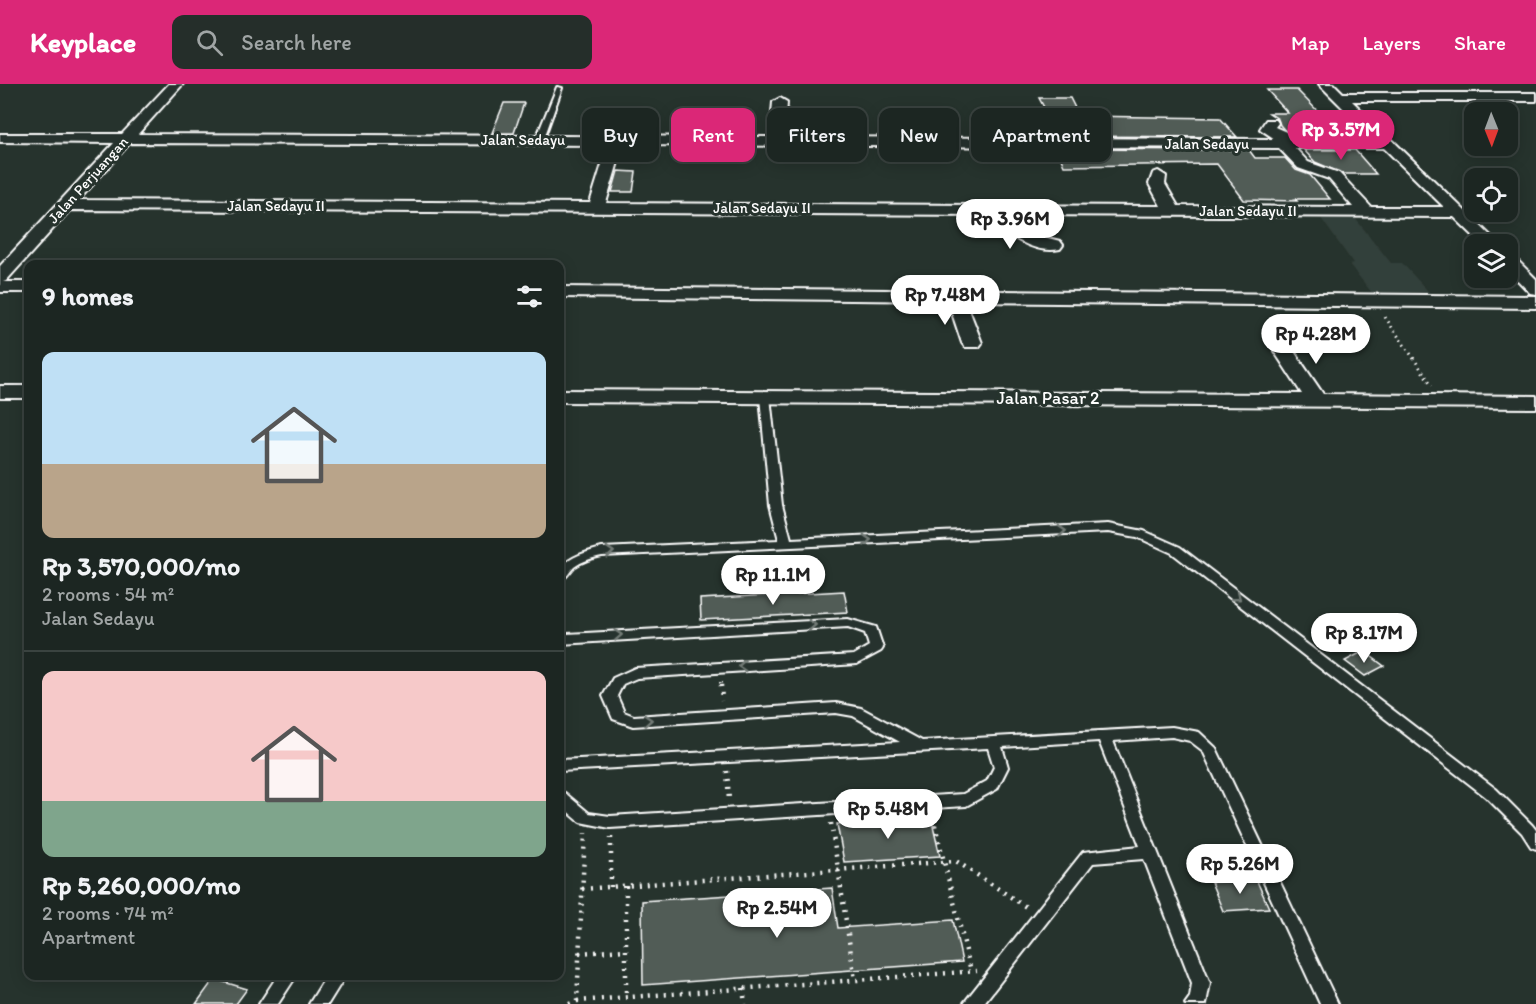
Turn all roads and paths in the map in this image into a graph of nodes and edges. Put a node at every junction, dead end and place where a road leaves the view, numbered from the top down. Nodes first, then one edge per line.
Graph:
1 (176, 84) edge
2 (1326, 84) edge
3 (559, 88) dead end
4 (1339, 97) junction
5 (1536, 97) edge
6 (780, 102) dead end
7 (780, 108) edge
8 (1271, 123) dead end
9 (0, 138) edge
10 (126, 138) junction
11 (539, 141) junction
12 (582, 141) edge
13 (659, 141) edge
14 (767, 142) edge
15 (867, 142) edge
16 (1283, 144) junction
17 (1388, 144) junction
18 (611, 162) edge
19 (1158, 176) dead end
20 (66, 205) junction
21 (597, 207) junction
22 (991, 209) junction
23 (1172, 210) junction
24 (1367, 212) junction
25 (1458, 212) junction
26 (1481, 234) edge
27 (1054, 245) dead end
28 (1518, 271) edge
29 (0, 277) edge
30 (0, 287) edge
31 (24, 287) edge
32 (1536, 289) edge
33 (564, 292) edge
34 (955, 296) junction
35 (1374, 301) junction
36 (1536, 302) edge
37 (972, 343) dead end
38 (1284, 351) dead end
39 (0, 392) edge
40 (24, 392) edge
41 (564, 396) edge
42 (765, 397) junction
43 (1316, 400) junction
44 (1443, 400) junction
45 (1536, 402) edge
46 (786, 543) junction
47 (564, 569) edge
48 (564, 639) edge
49 (1104, 736) junction
50 (993, 741) junction
51 (918, 746) junction
52 (564, 766) edge
53 (564, 800) edge
54 (930, 802) junction
55 (829, 808) junction
56 (585, 818) junction
57 (610, 822) junction
58 (1536, 843) edge
59 (1150, 852) junction
60 (944, 862) junction
61 (838, 870) junction
62 (626, 886) junction
63 (612, 887) junction
64 (582, 890) junction
65 (1041, 917) junction
66 (626, 950) junction
67 (579, 953) junction
68 (1000, 969) junction
69 (970, 971) junction
70 (285, 980) edge
71 (334, 980) edge
72 (855, 980) junction
73 (743, 988) junction
74 (626, 997) junction
75 (577, 1000) junction
76 (268, 1004) edge
77 (318, 1004) edge
78 (569, 1004) edge
79 (745, 1004) edge
80 (972, 1004) edge
81 (1194, 1004) edge
82 (1329, 1004) edge

1 - 10 street, Jalan Perjuangan
2 - 4 street
3 - 11 lane
4 - 5 street
4 - 17 street
6 - 7 street
8 - 16 street
9 - 10 street, Jalan Sedayu
10 - 11 street, Jalan Sedayu
10 - 20 street, Jalan Perjuangan
11 - 12 street, Jalan Sedayu
13 - 14 street, Jalan Sedayu
15 - 16 street, Jalan Sedayu
16 - 17 street, Jalan Sedayu
16 - 24 street
17 - 25 street
18 - 21 street
19 - 23 street
20 - 21 street, Jalan Sedayu II
20 - 29 street, Jalan Perjuangan
21 - 22 street, Jalan Sedayu II
22 - 23 street, Jalan Sedayu II
22 - 27 street
23 - 24 street, Jalan Sedayu II
24 - 25 street, Jalan Sedayu II
25 - 26 street
28 - 32 street
30 - 31 street
33 - 34 street
34 - 35 street
34 - 37 street
35 - 36 street
35 - 44 path
38 - 43 street
39 - 40 street
41 - 42 street, Jalan Pasar 2
42 - 43 street, Jalan Pasar 2
42 - 46 lane
43 - 44 street, Jalan Pasar 2
44 - 45 street, Jalan Pasar 2
47 -> 46 lane
46 -> 58 lane
48 -> 51 lane
49 - 50 lane
49 - 59 lane
49 - 82 lane
50 - 51 lane
50 - 54 lane
51 - 52 lane
53 - 56 lane
54 - 55 lane
54 - 60 path
55 - 57 lane
55 - 61 path
56 - 57 lane
56 - 64 path
57 - 63 path
59 - 65 lane
59 - 81 lane
60 - 61 path
60 - 65 path
60 - 69 path
61 - 62 path
61 - 72 path
62 - 63 path
62 - 66 path
63 - 64 path
64 - 67 path
65 - 68 lane
66 - 67 path
66 - 74 path
67 - 75 path
68 - 69 path
68 - 80 lane
69 - 72 path
70 - 76 lane
71 - 77 lane
72 - 73 path
73 - 74 path
73 - 79 path
74 - 75 path
75 - 78 path

